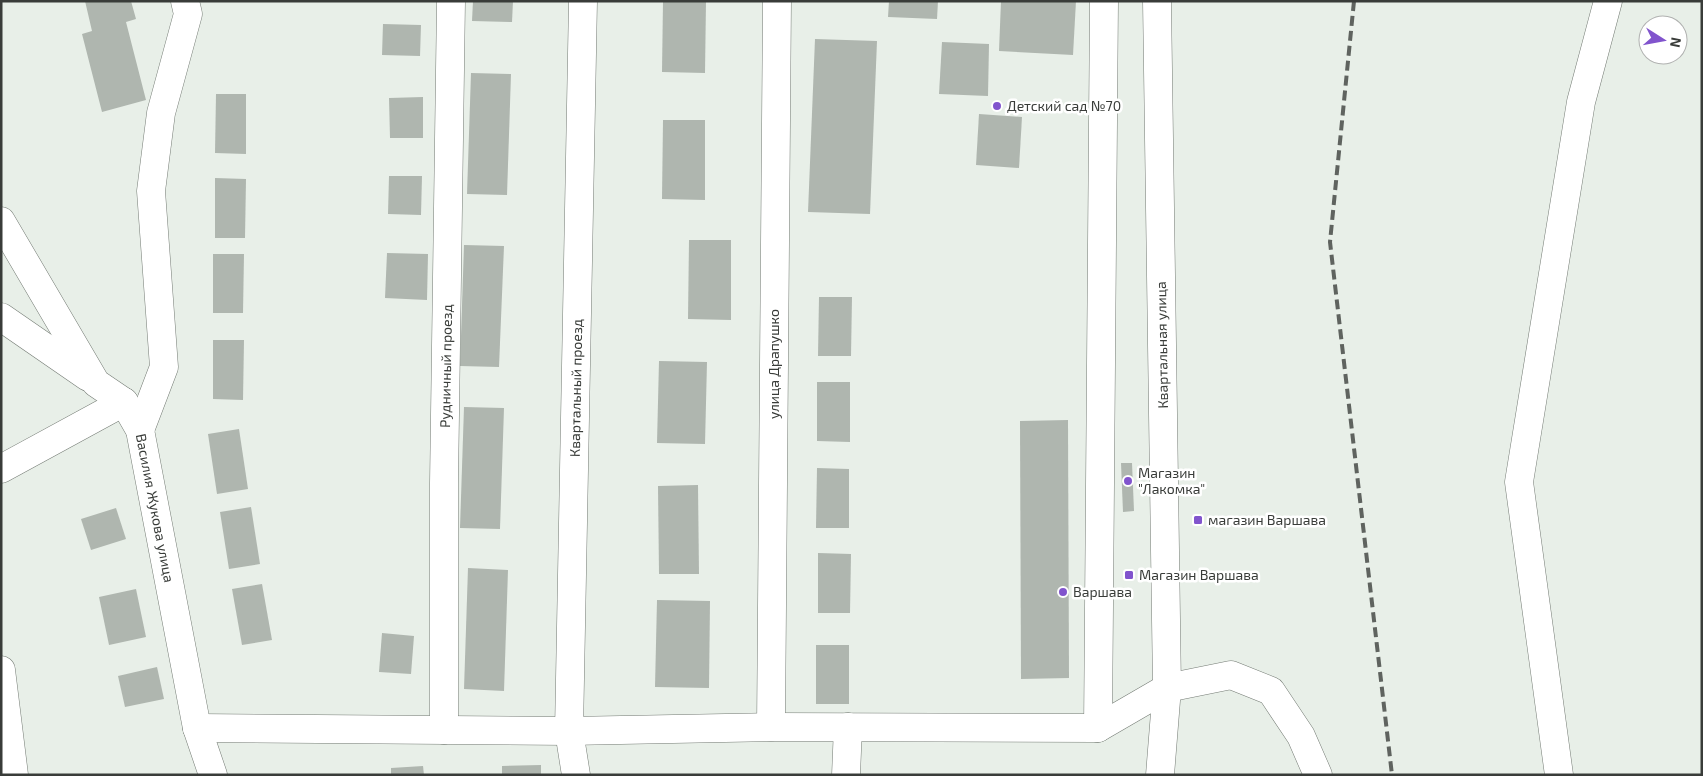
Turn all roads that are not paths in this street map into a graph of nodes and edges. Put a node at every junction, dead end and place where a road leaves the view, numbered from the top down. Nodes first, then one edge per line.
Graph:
1 (184, 1) edge
2 (451, 1) edge
3 (583, 1) edge
4 (777, 1) edge
5 (1104, 1) edge
6 (1156, 1) edge
7 (1608, 1) edge
8 (1, 221) edge
9 (1, 316) edge
10 (96, 383) junction
11 (124, 402) junction
12 (140, 430) junction
13 (1, 469) edge
14 (1, 670) edge
15 (1167, 688) junction
16 (771, 727) junction
17 (848, 727) junction
18 (197, 728) junction
19 (1098, 728) junction
20 (444, 730) junction
21 (569, 731) junction
22 (14, 775) edge
23 (213, 775) edge
24 (576, 775) edge
25 (846, 775) edge
26 (1160, 775) edge
27 (1318, 775) edge
28 (1559, 775) edge

1 - 12 street
2 - 20 street, Рудничный проезд
3 - 21 street, Квартальный проезд
4 - 16 street, улица Драпушко
5 - 19 street
6 - 15 street, Квартальная улица
7 - 28 street
8 - 10 street, Василия Жукова улица
9 - 10 street
10 - 11 street, Василия Жукова улица
11 - 12 street, Василия Жукова улица
11 - 13 street
12 - 18 street, Василия Жукова улица
14 - 22 street
15 - 19 street
15 - 26 street, Квартальная улица
15 - 27 street
16 - 17 street
16 - 21 street
17 - 19 street
17 - 25 street
18 - 20 street
18 - 23 street, Василия Жукова улица
20 - 21 street
21 - 24 street, Квартальный проезд

